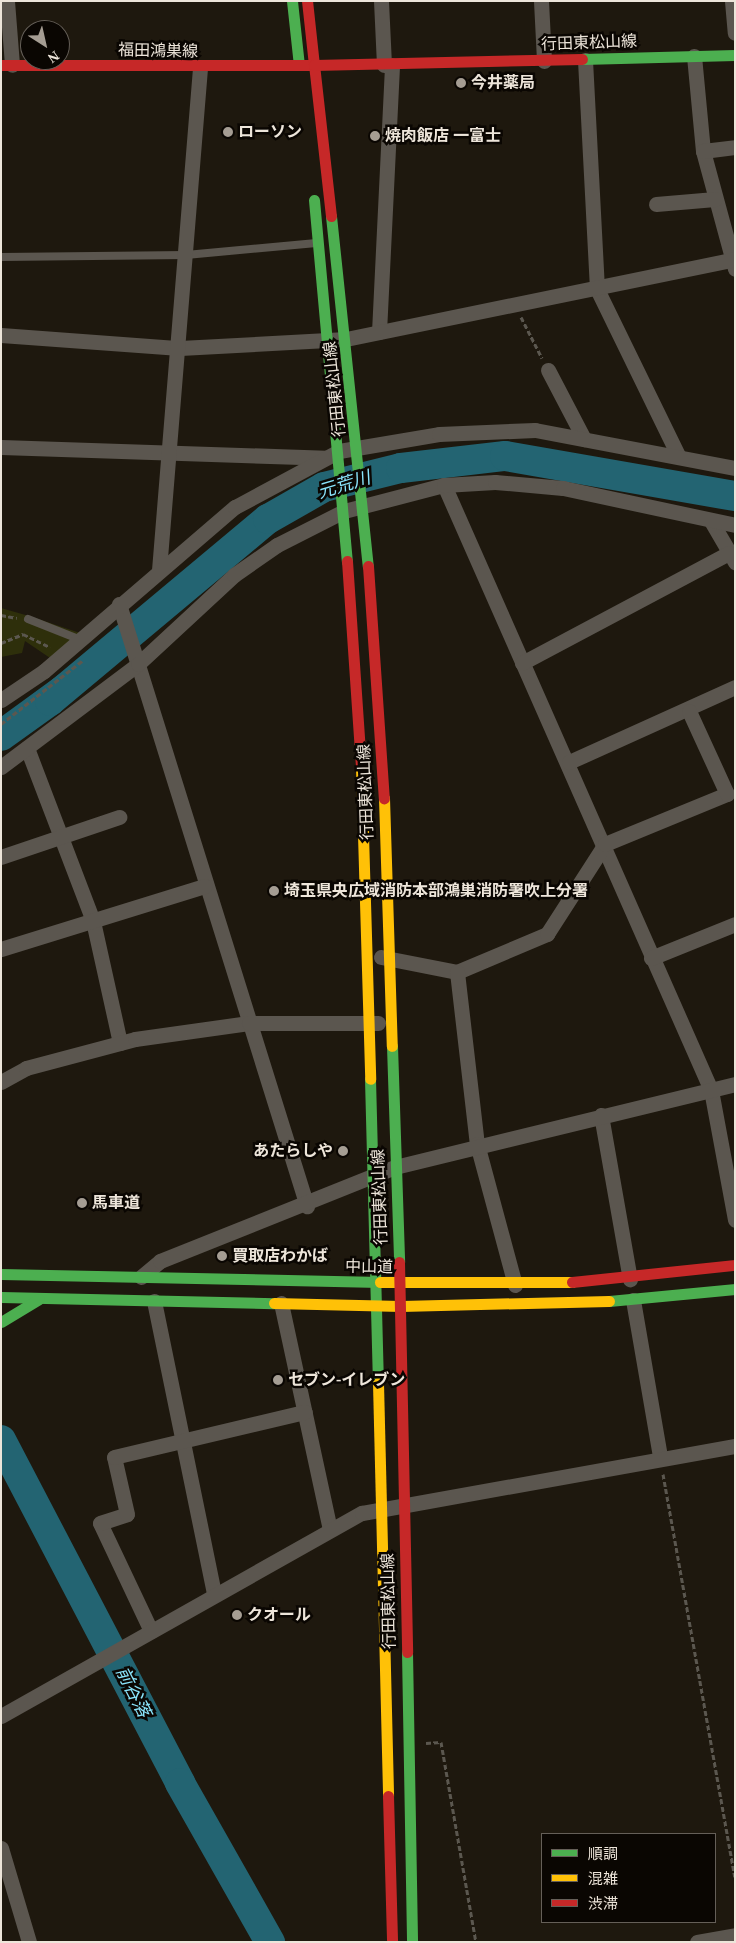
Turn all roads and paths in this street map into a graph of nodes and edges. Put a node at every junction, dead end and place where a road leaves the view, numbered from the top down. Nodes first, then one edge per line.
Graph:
1 (8, 1) edge
2 (292, 1) edge
3 (307, 1) edge
4 (381, 1) edge
5 (542, 1) edge
6 (732, 1) edge
7 (735, 33) edge
8 (735, 55) edge
9 (694, 56) junction
10 (585, 60) junction
11 (544, 61) junction
12 (7, 65) edge
13 (299, 65) junction
14 (314, 65) junction
15 (388, 65) junction
16 (200, 68) junction
17 (301, 81) dead end
18 (735, 147) edge
19 (703, 151) junction
20 (313, 188) dead end
21 (715, 199) junction
22 (656, 204) dead end
23 (319, 242) junction
24 (186, 256) junction
25 (1, 257) edge
26 (733, 263) edge
27 (597, 289) junction
28 (516, 305) junction
29 (379, 332) junction
30 (1, 335) edge
31 (346, 339) junction
32 (328, 340) junction
33 (180, 348) junction
34 (548, 370) joint
35 (584, 439) junction
36 (1, 447) edge
37 (168, 450) junction
38 (357, 450) junction
39 (678, 455) junction
40 (335, 456) junction
41 (735, 468) edge
42 (444, 485) junction
43 (363, 504) junction
44 (344, 510) junction
45 (711, 521) junction
46 (735, 525) edge
47 (732, 557) edge
48 (159, 570) junction
49 (119, 604) junction
50 (1, 615) edge
51 (28, 619) joint
52 (80, 640) junction
53 (1, 643) edge
54 (64, 654) junction
55 (83, 660) dead end
56 (522, 663) junction
57 (138, 664) junction
58 (735, 687) edge
59 (1, 700) edge
60 (689, 711) junction
61 (1, 724) edge
62 (27, 748) junction
63 (569, 762) junction
64 (1, 767) edge
65 (119, 817) dead end
66 (61, 838) junction
67 (605, 844) junction
68 (1, 857) edge
69 (204, 886) junction
70 (93, 921) junction
71 (735, 924) edge
72 (1, 949) edge
73 (368, 956) junction
74 (387, 957) junction
75 (651, 958) junction
76 (457, 972) junction
77 (249, 1023) junction
78 (389, 1023) junction
79 (370, 1024) junction
80 (120, 1042) junction
81 (1, 1082) edge
82 (735, 1084) edge
83 (711, 1090) junction
84 (601, 1115) junction
85 (477, 1144) junction
86 (395, 1167) junction
87 (373, 1178) junction
88 (307, 1206) junction
89 (735, 1220) edge
90 (735, 1265) edge
91 (1, 1274) edge
92 (140, 1278) junction
93 (630, 1278) junction
94 (375, 1284) junction
95 (399, 1284) junction
96 (515, 1285) junction
97 (735, 1289) edge
98 (1, 1297) edge
99 (39, 1299) junction
100 (634, 1300) junction
101 (154, 1301) junction
102 (281, 1303) junction
103 (376, 1304) junction
104 (401, 1306) junction
105 (1, 1322) edge
106 (305, 1412) junction
107 (180, 1440) junction
108 (735, 1446) edge
109 (660, 1456) junction
110 (423, 1492) dead end
111 (403, 1503) junction
112 (360, 1505) dead end
113 (380, 1508) junction
114 (330, 1530) junction
115 (214, 1594) junction
116 (151, 1631) junction
117 (1, 1716) edge
118 (408, 1744) junction
119 (1, 1848) edge
120 (735, 1876) edge
121 (735, 1935) edge
122 (29, 1942) edge
123 (392, 1942) edge
124 (412, 1942) edge
125 (476, 1942) edge
126 (697, 1942) edge

1 - 12 street
2 - 13 main road
3 - 14 main road
4 - 15 street
5 - 11 street
6 - 7 street
8 - 9 main road, 行田東松山線
9 - 10 main road, 行田東松山線
9 - 19 street
10 - 11 main road, 行田東松山線
10 - 27 street
11 - 15 main road, 行田東松山線
12 - 16 main road, 福田鴻巣線
13 - 14 main road, 福田鴻巣線
13 - 16 main road, 福田鴻巣線
13 - 17 main road
14 - 15 main road, 行田東松山線
14 - 31 main road, 行田東松山線
15 - 29 street
16 - 24 street
18 - 19 street
19 - 21 street
20 - 23 main road, 行田東松山線
21 - 22 street
21 - 26 street
23 - 24 lane
23 - 32 main road, 行田東松山線
24 - 25 lane
24 - 33 street
26 - 27 street
27 - 28 street
27 - 39 street
28 - 29 street
28 - 34 path
29 - 31 street
30 - 33 street
31 - 32 street
31 - 38 main road, 行田東松山線
32 - 33 street
32 - 40 main road, 行田東松山線
33 - 37 street
34 - 35 street
35 - 38 street
35 - 39 street
36 - 37 street
37 - 40 street
37 - 48 street
38 - 40 street
38 - 43 main road, 行田東松山線
39 - 41 street
40 - 44 main road, 行田東松山線
40 - 48 street
42 - 43 street
42 - 45 street
42 - 56 street
43 - 44 street
43 - 74 main road, 行田東松山線
44 - 57 street
44 - 73 main road, 行田東松山線
45 - 46 street
45 - 47 street
47 - 56 street
48 - 49 street
49 - 52 street
49 - 57 street
50 - 51 path
51 - 52 lane
52 - 54 street
53 - 54 path
54 - 59 street
55 - 61 path
56 - 63 street
57 - 62 street
57 - 69 street
58 - 60 street
60 - 63 street
60 - 67 street
62 - 64 street
62 - 66 street
63 - 67 street
65 - 66 street
66 - 68 street
66 - 70 street
67 - 75 street
67 - 76 street
69 - 70 street
69 - 77 street
70 - 72 street
70 - 80 street
71 - 75 street
73 - 74 street
73 - 79 main road, 行田東松山線
74 - 76 street
74 - 78 main road, 行田東松山線
75 - 83 street
76 - 85 street
77 - 79 street
77 - 80 street
77 - 88 street
78 - 79 street
78 - 86 main road, 行田東松山線
79 - 87 main road, 行田東松山線
80 - 81 street
82 - 83 street
83 - 84 street
83 - 89 street
84 - 85 street
84 - 93 street
85 - 86 street
85 - 96 street
86 - 87 street
86 - 95 main road, 行田東松山線
87 - 88 street
87 - 94 main road, 行田東松山線
88 - 92 street
90 - 93 main road, 中山道
91 - 92 main road, 中山道
92 - 94 main road, 中山道
93 - 96 main road, 中山道
94 - 95 main road, 中山道
94 - 103 main road, 行田東松山線
95 - 96 main road, 中山道
95 - 104 main road, 行田東松山線
97 - 100 main road
98 - 99 main road
99 - 101 main road
99 - 105 main road
100 - 104 main road
100 - 109 street
101 - 102 main road
101 - 107 street
102 - 103 main road
102 - 106 street
103 - 104 main road
103 - 113 main road, 行田東松山線
104 - 111 main road, 行田東松山線
106 - 107 street
106 - 114 street
107 - 115 street
107 - 116 street
108 - 109 street
109 - 111 street
109 - 120 path
110 - 112 street
111 - 113 street
111 - 118 main road, 行田東松山線
113 - 114 street
113 - 123 main road, 行田東松山線
114 - 115 street
115 - 116 street
116 - 117 street
118 - 124 main road, 行田東松山線
118 - 125 path
119 - 122 street
121 - 126 street

